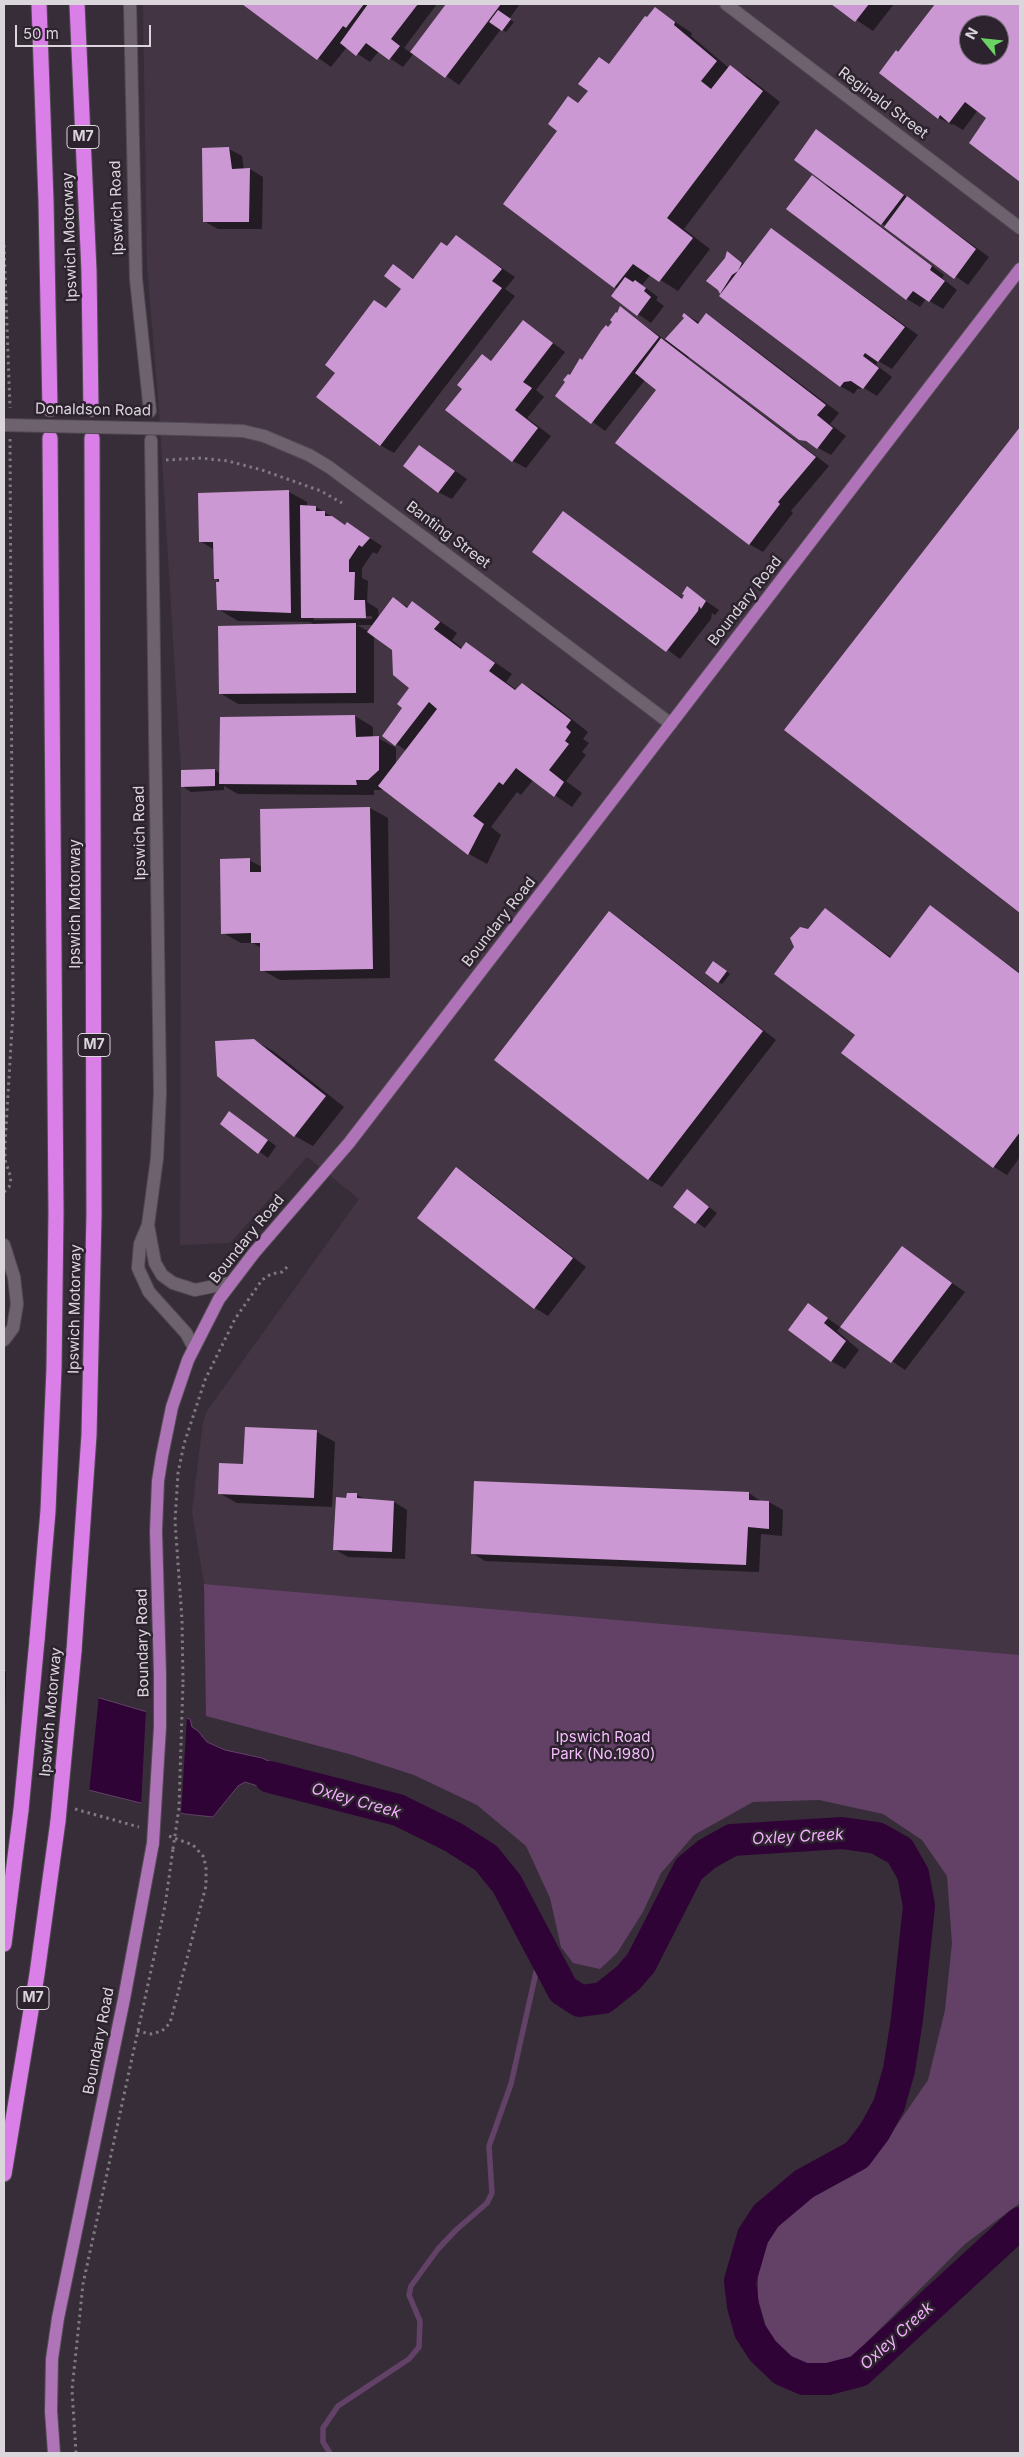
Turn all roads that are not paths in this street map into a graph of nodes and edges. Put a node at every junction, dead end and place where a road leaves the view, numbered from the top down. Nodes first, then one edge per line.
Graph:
1 (39, 4) edge
2 (78, 4) edge
3 (130, 4) edge
4 (726, 4) edge
5 (1020, 228) edge
6 (1020, 269) edge
7 (50, 409) dead end
8 (92, 409) dead end
9 (150, 411) dead end
10 (4, 425) edge
11 (181, 429) joint
12 (50, 438) dead end
13 (92, 438) dead end
14 (151, 440) dead end
15 (671, 724) junction
16 (148, 1225) junction
17 (4, 1245) edge
18 (230, 1283) junction
19 (4, 1340) edge
20 (194, 1346) junction
21 (4, 1944) edge
22 (4, 2174) edge
23 (54, 2453) edge

1 - 7 highway, Ipswich Motorway / M7
2 - 8 highway, Ipswich Motorway / M7
3 - 9 street, Ipswich Road
4 - 5 street, Reginald Street
6 - 15 main road, Boundary Road
10 - 11 street, Donaldson Road, bridge
11 - 15 street, Banting Street
12 - 21 highway, Ipswich Motorway, bridge
13 - 22 highway, Ipswich Motorway / M7, bridge
14 - 16 street, Ipswich Road
15 - 18 main road, Boundary Road
16 - 18 street, Ipswich Road
16 - 20 street, Ipswich Road
17 - 19 street
18 - 20 main road, Boundary Road
20 - 23 main road, Boundary Road, bridge

